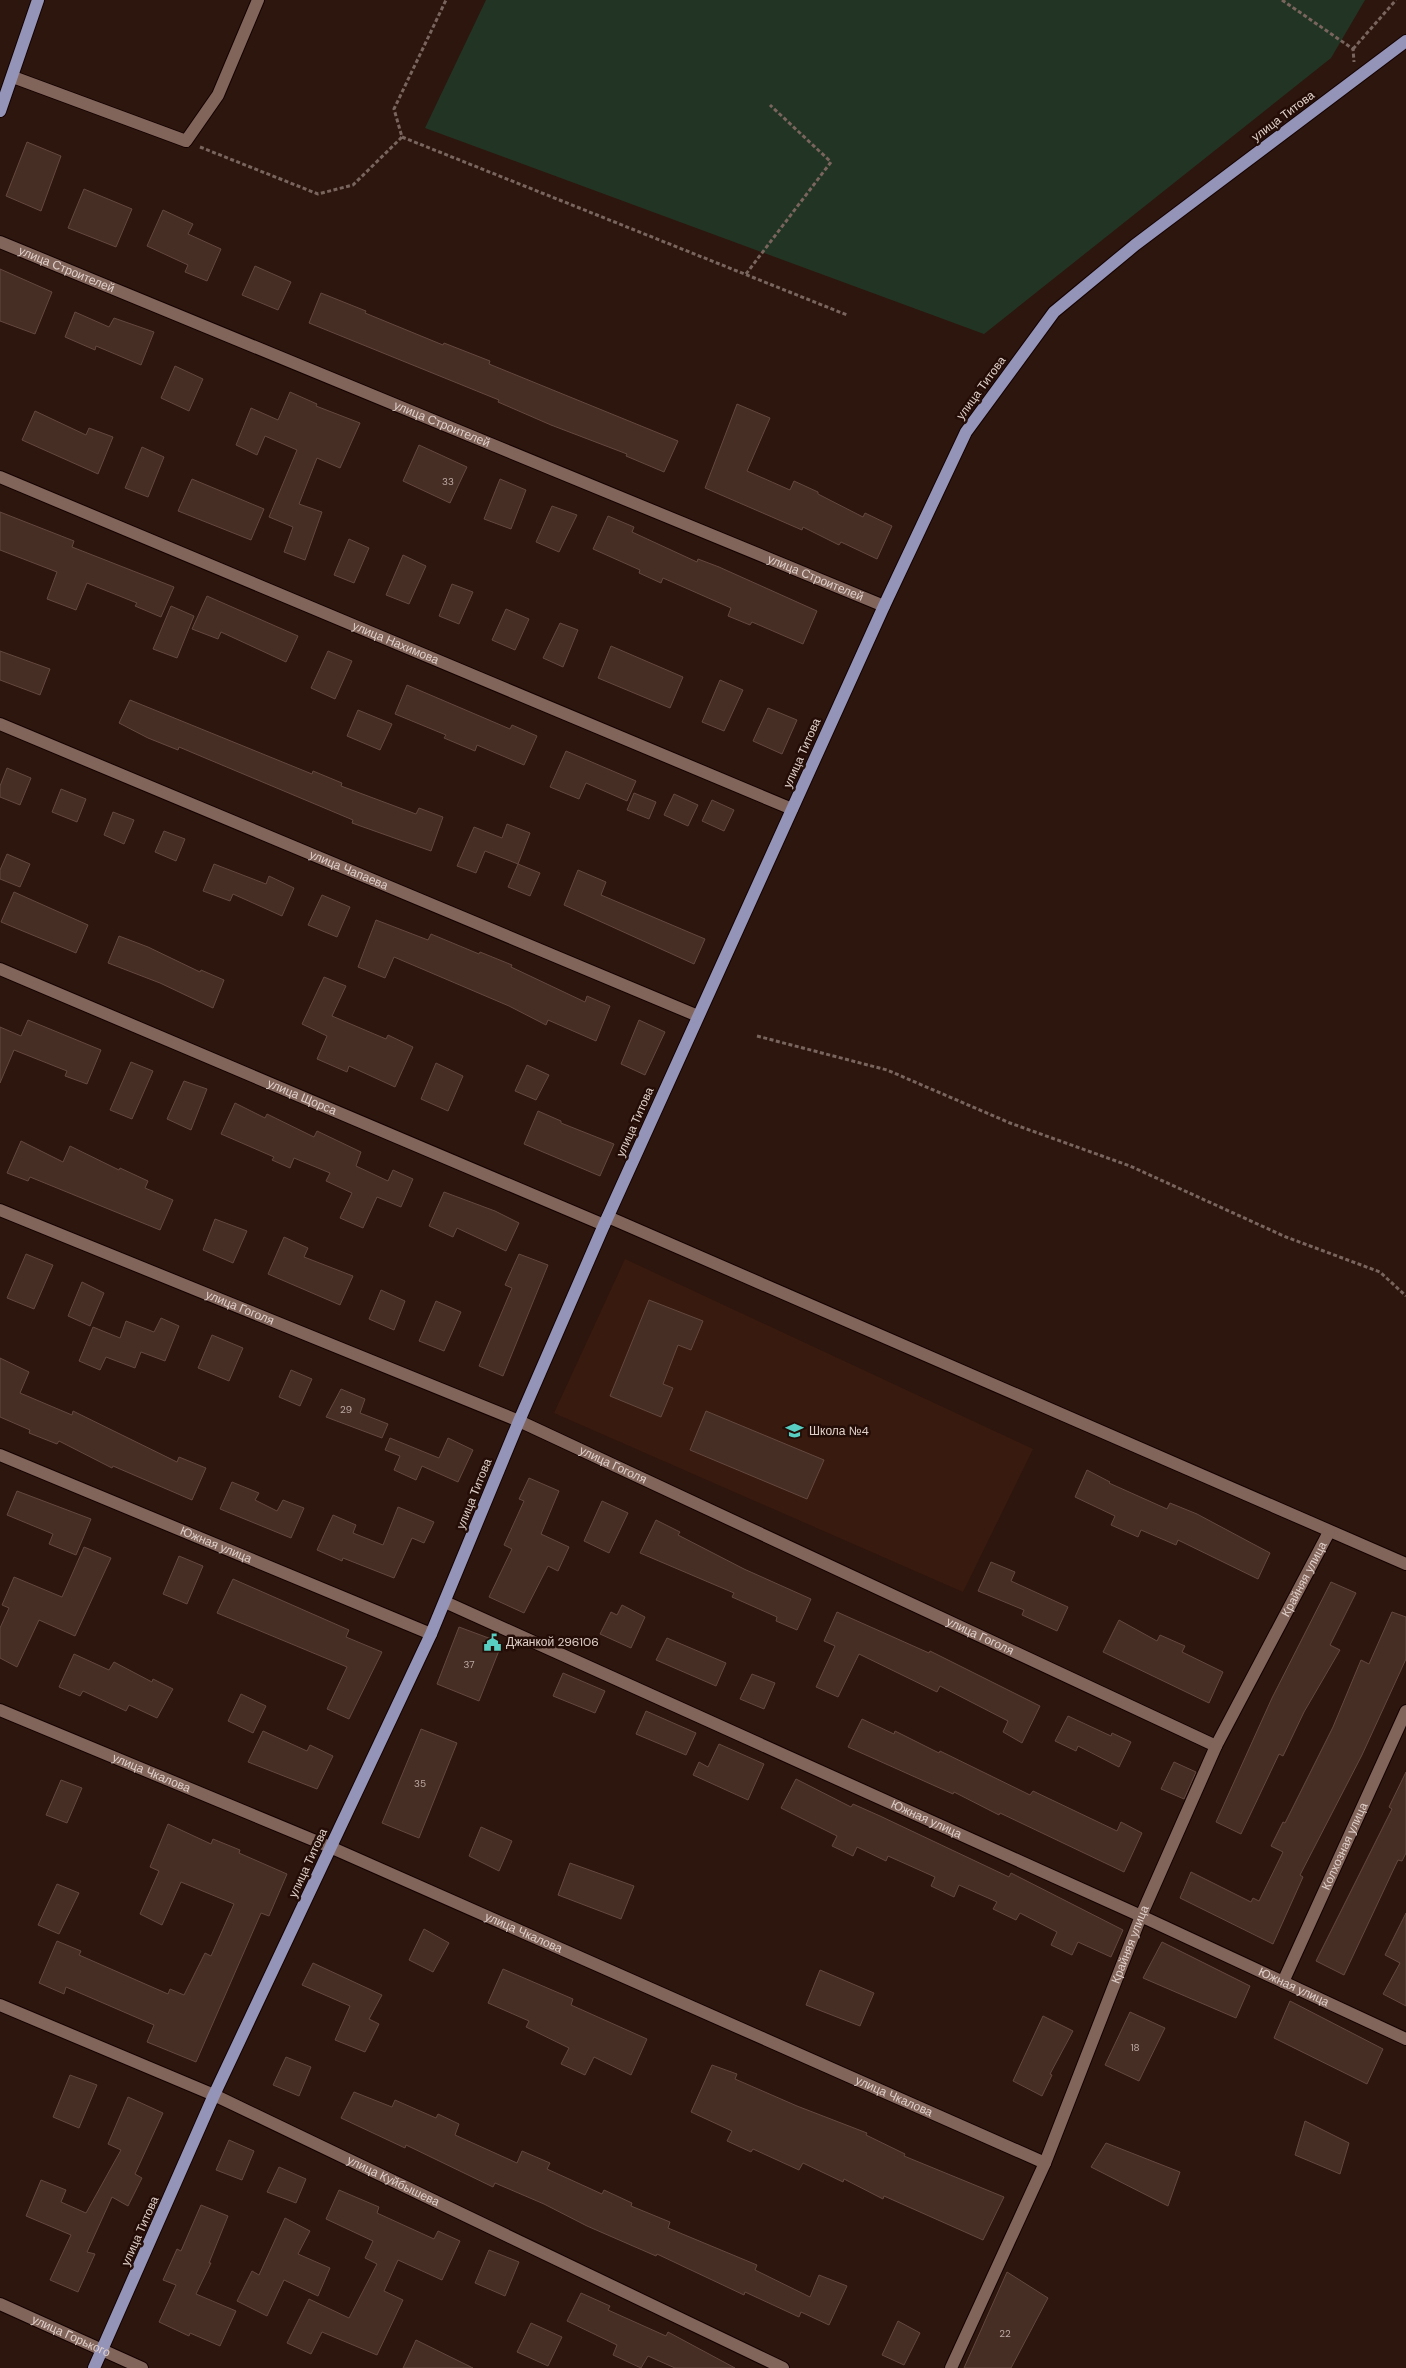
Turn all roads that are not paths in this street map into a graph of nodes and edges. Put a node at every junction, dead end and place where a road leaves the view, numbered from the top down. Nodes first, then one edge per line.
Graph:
1 (38, 0) edge
2 (258, 0) edge
3 (1406, 41) edge
4 (13, 77) junction
5 (0, 111) edge
6 (0, 242) edge
7 (0, 477) edge
8 (884, 606) junction
9 (0, 724) edge
10 (792, 809) junction
11 (0, 969) edge
12 (698, 1016) junction
13 (0, 1210) edge
14 (606, 1221) junction
15 (519, 1421) junction
16 (0, 1455) edge
17 (1330, 1532) junction
18 (1406, 1564) edge
19 (445, 1602) junction
20 (431, 1634) junction
21 (0, 1710) edge
22 (1406, 1711) edge
23 (1216, 1746) junction
24 (330, 1847) junction
25 (1141, 1916) junction
26 (1283, 1982) junction
27 (0, 2005) edge
28 (1406, 2039) edge
29 (214, 2095) junction
30 (1045, 2163) junction
31 (0, 2304) edge
32 (103, 2350) junction
33 (94, 2368) edge
34 (142, 2368) edge
35 (783, 2368) edge
36 (951, 2368) edge

1 - 4 main road
2 - 4 street
3 - 8 main road, улица Титова
4 - 5 main road
6 - 8 street, улица Строителей
7 - 10 street, улица Нахимова
8 - 10 main road, улица Титова
9 - 12 street, улица Чапаева
10 - 12 main road, улица Титова
11 - 14 street, улица Щорса
12 - 14 main road, улица Титова
13 - 15 street, улица Гоголя
14 - 15 main road, улица Титова
14 - 17 street, улица Щорса
15 - 19 main road, улица Титова
15 - 23 street, улица Гоголя
16 - 20 street, Южная улица
17 - 18 street, улица Щорса
17 - 23 street, Крайняя улица
19 - 20 main road, улица Титова
19 - 25 street, Южная улица
20 - 24 main road, улица Титова
21 - 24 street, улица Чкалова
22 - 26 street, Колхозная улица
23 - 25 street, Крайняя улица
24 - 29 main road, улица Титова
24 - 30 street, улица Чкалова
25 - 26 street, Южная улица
25 - 30 street, Крайняя улица
26 - 28 street, Южная улица
27 - 29 street, улица Куйбышева
29 - 32 main road, улица Титова
29 - 35 street, улица Куйбышева
30 - 36 street, Крайняя улица
31 - 32 street, улица Горького
32 - 33 main road, улица Титова
32 - 34 street, улица Горького

